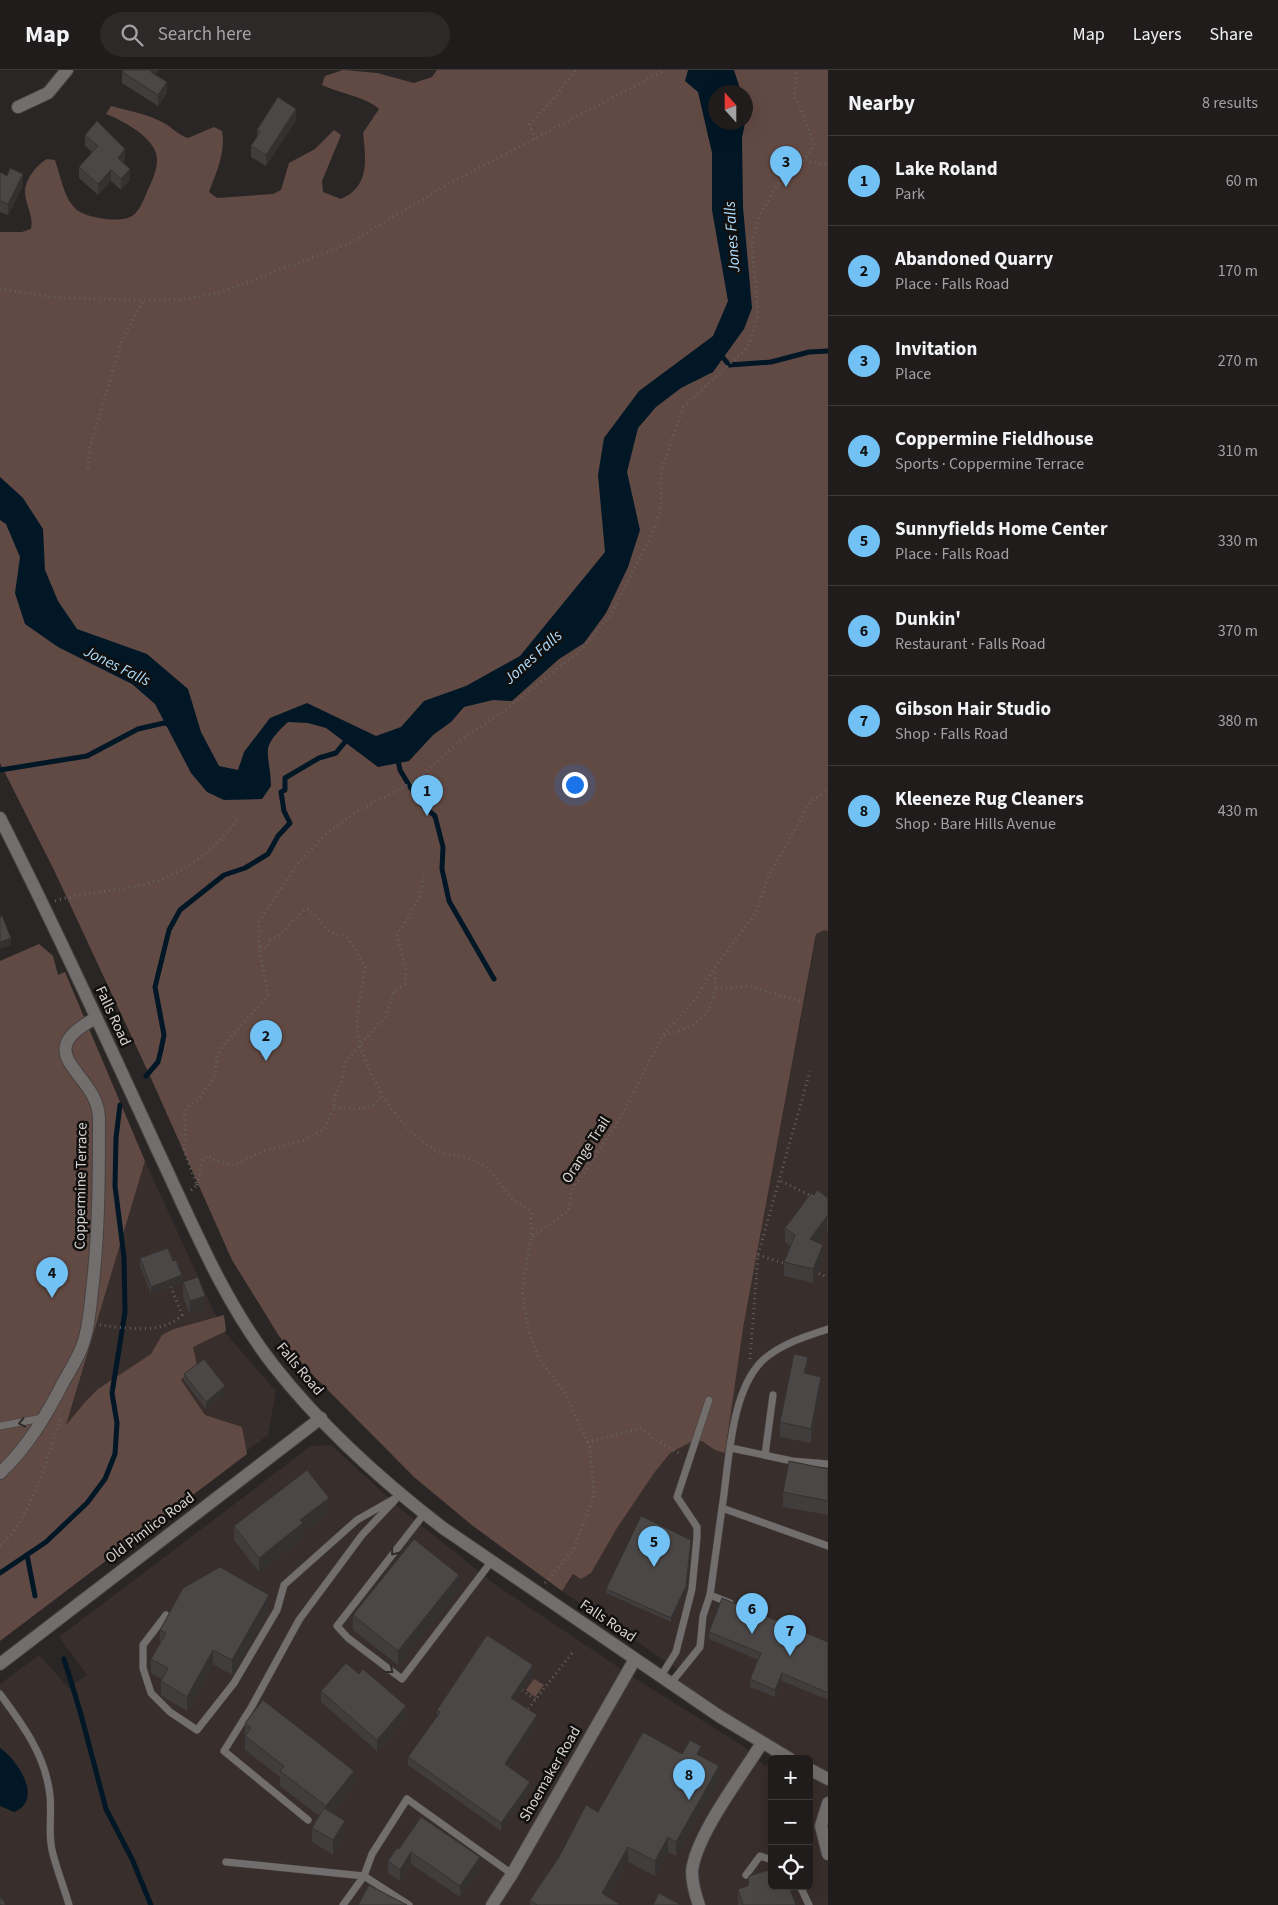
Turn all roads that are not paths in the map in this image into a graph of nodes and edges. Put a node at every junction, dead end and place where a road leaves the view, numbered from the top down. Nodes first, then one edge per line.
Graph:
1 (67, 70) edge
2 (18, 107) dead end
3 (0, 818) edge
4 (96, 1018) junction
5 (828, 1329) edge
6 (773, 1395) dead end
7 (709, 1400) dead end
8 (45, 1418) junction
9 (321, 1418) junction
10 (0, 1426) edge
11 (731, 1448) junction
12 (765, 1455) junction
13 (828, 1464) edge
14 (0, 1473) edge
15 (401, 1495) junction
16 (722, 1508) junction
17 (424, 1514) junction
18 (828, 1546) edge
19 (491, 1562) junction
20 (710, 1595) junction
21 (737, 1606) edge
22 (166, 1615) edge
23 (635, 1659) junction
24 (0, 1664) edge
25 (666, 1679) junction
26 (0, 1694) edge
27 (762, 1743) junction
28 (783, 1755) edge
29 (813, 1771) edge
30 (828, 1779) edge
31 (828, 1803) edge
32 (308, 1820) dead end
33 (828, 1854) edge
34 (768, 1859) edge
35 (226, 1862) dead end
36 (512, 1874) junction
37 (746, 1875) dead end
38 (364, 1876) junction
39 (802, 1890) edge
40 (69, 1905) edge
41 (343, 1905) edge
42 (409, 1905) edge
43 (493, 1905) edge
44 (699, 1905) edge
45 (809, 1905) edge

1 - 2 street
3 - 4 street, Falls Road
4 - 8 street, Coppermine Terrace
4 - 9 street, Falls Road
5 - 11 lane
6 - 12 lane
7 - 25 lane
8 -> 10 lane
8 - 14 street, Coppermine Terrace
9 - 15 street, Falls Road
9 - 24 street, Old Pimlico Road
11 - 12 lane
11 - 16 lane
12 - 13 lane
15 - 17 street, Falls Road
15 - 22 lane
15 - 32 lane
16 - 18 lane
16 - 20 lane
17 - 19 street, Falls Road
17 -> 19 lane
19 - 23 street, Falls Road
20 - 21 lane
20 - 25 lane
23 - 25 street, Falls Road
23 - 36 street, Shoemaker Road
25 - 27 street, Falls Road
26 - 40 lane
27 - 28 street, Falls Road
27 - 44 street
29 - 30 street
31 - 33 street
34 - 37 lane
35 - 38 lane
36 - 38 lane
36 - 43 street, Shoemaker Road
38 - 41 lane
38 - 42 lane
39 - 45 lane

